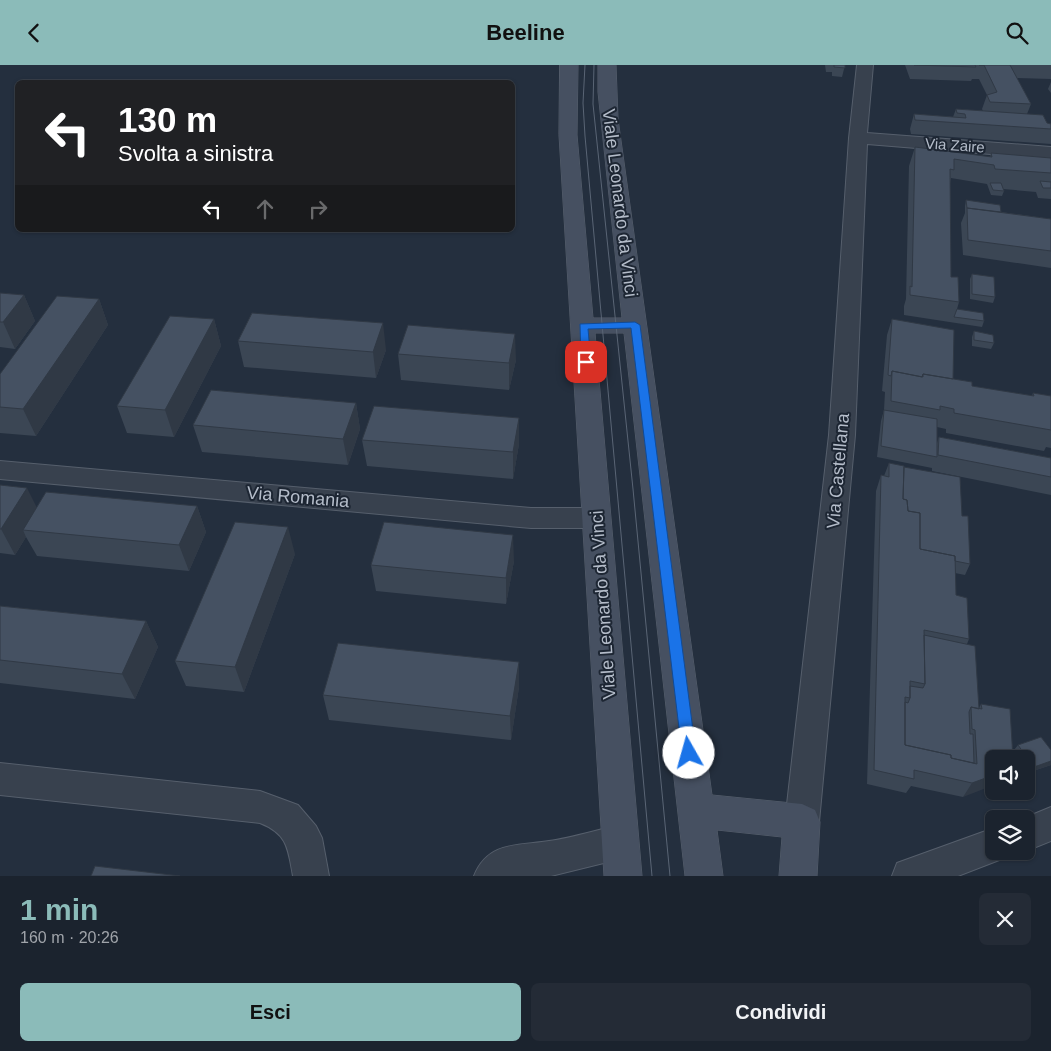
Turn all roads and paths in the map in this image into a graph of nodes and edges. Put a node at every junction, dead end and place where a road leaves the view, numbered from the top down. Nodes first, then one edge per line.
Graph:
1 (570, 65) edge
2 (608, 65) edge
3 (865, 65) edge
4 (858, 138) junction
5 (1051, 153) edge
6 (635, 325) junction
7 (583, 326) junction
8 (0, 470) edge
9 (596, 518) junction
10 (0, 779) edge
11 (696, 810) junction
12 (802, 822) junction
13 (1051, 825) edge
14 (1035, 830) edge
15 (985, 848) edge
16 (621, 859) edge
17 (311, 876) edge
18 (492, 876) edge
19 (704, 876) edge
20 (798, 876) edge
21 (910, 876) edge

1 - 7 street, Viale Leonardo da Vinci
2 - 6 street, Viale Leonardo da Vinci
3 - 4 street, Via Castellana
4 - 5 street, Via Zaire
4 - 12 street, Via Castellana
6 - 7 street
6 - 11 street, Viale Leonardo da Vinci
7 - 9 street, Viale Leonardo da Vinci
8 - 9 street, Via Romania
9 - 16 street, Viale Leonardo da Vinci
10 - 17 street
11 - 12 street
11 - 19 street, Viale Leonardo da Vinci
12 - 20 street, Via Castellana
13 - 14 street
15 - 21 street
16 - 18 street

